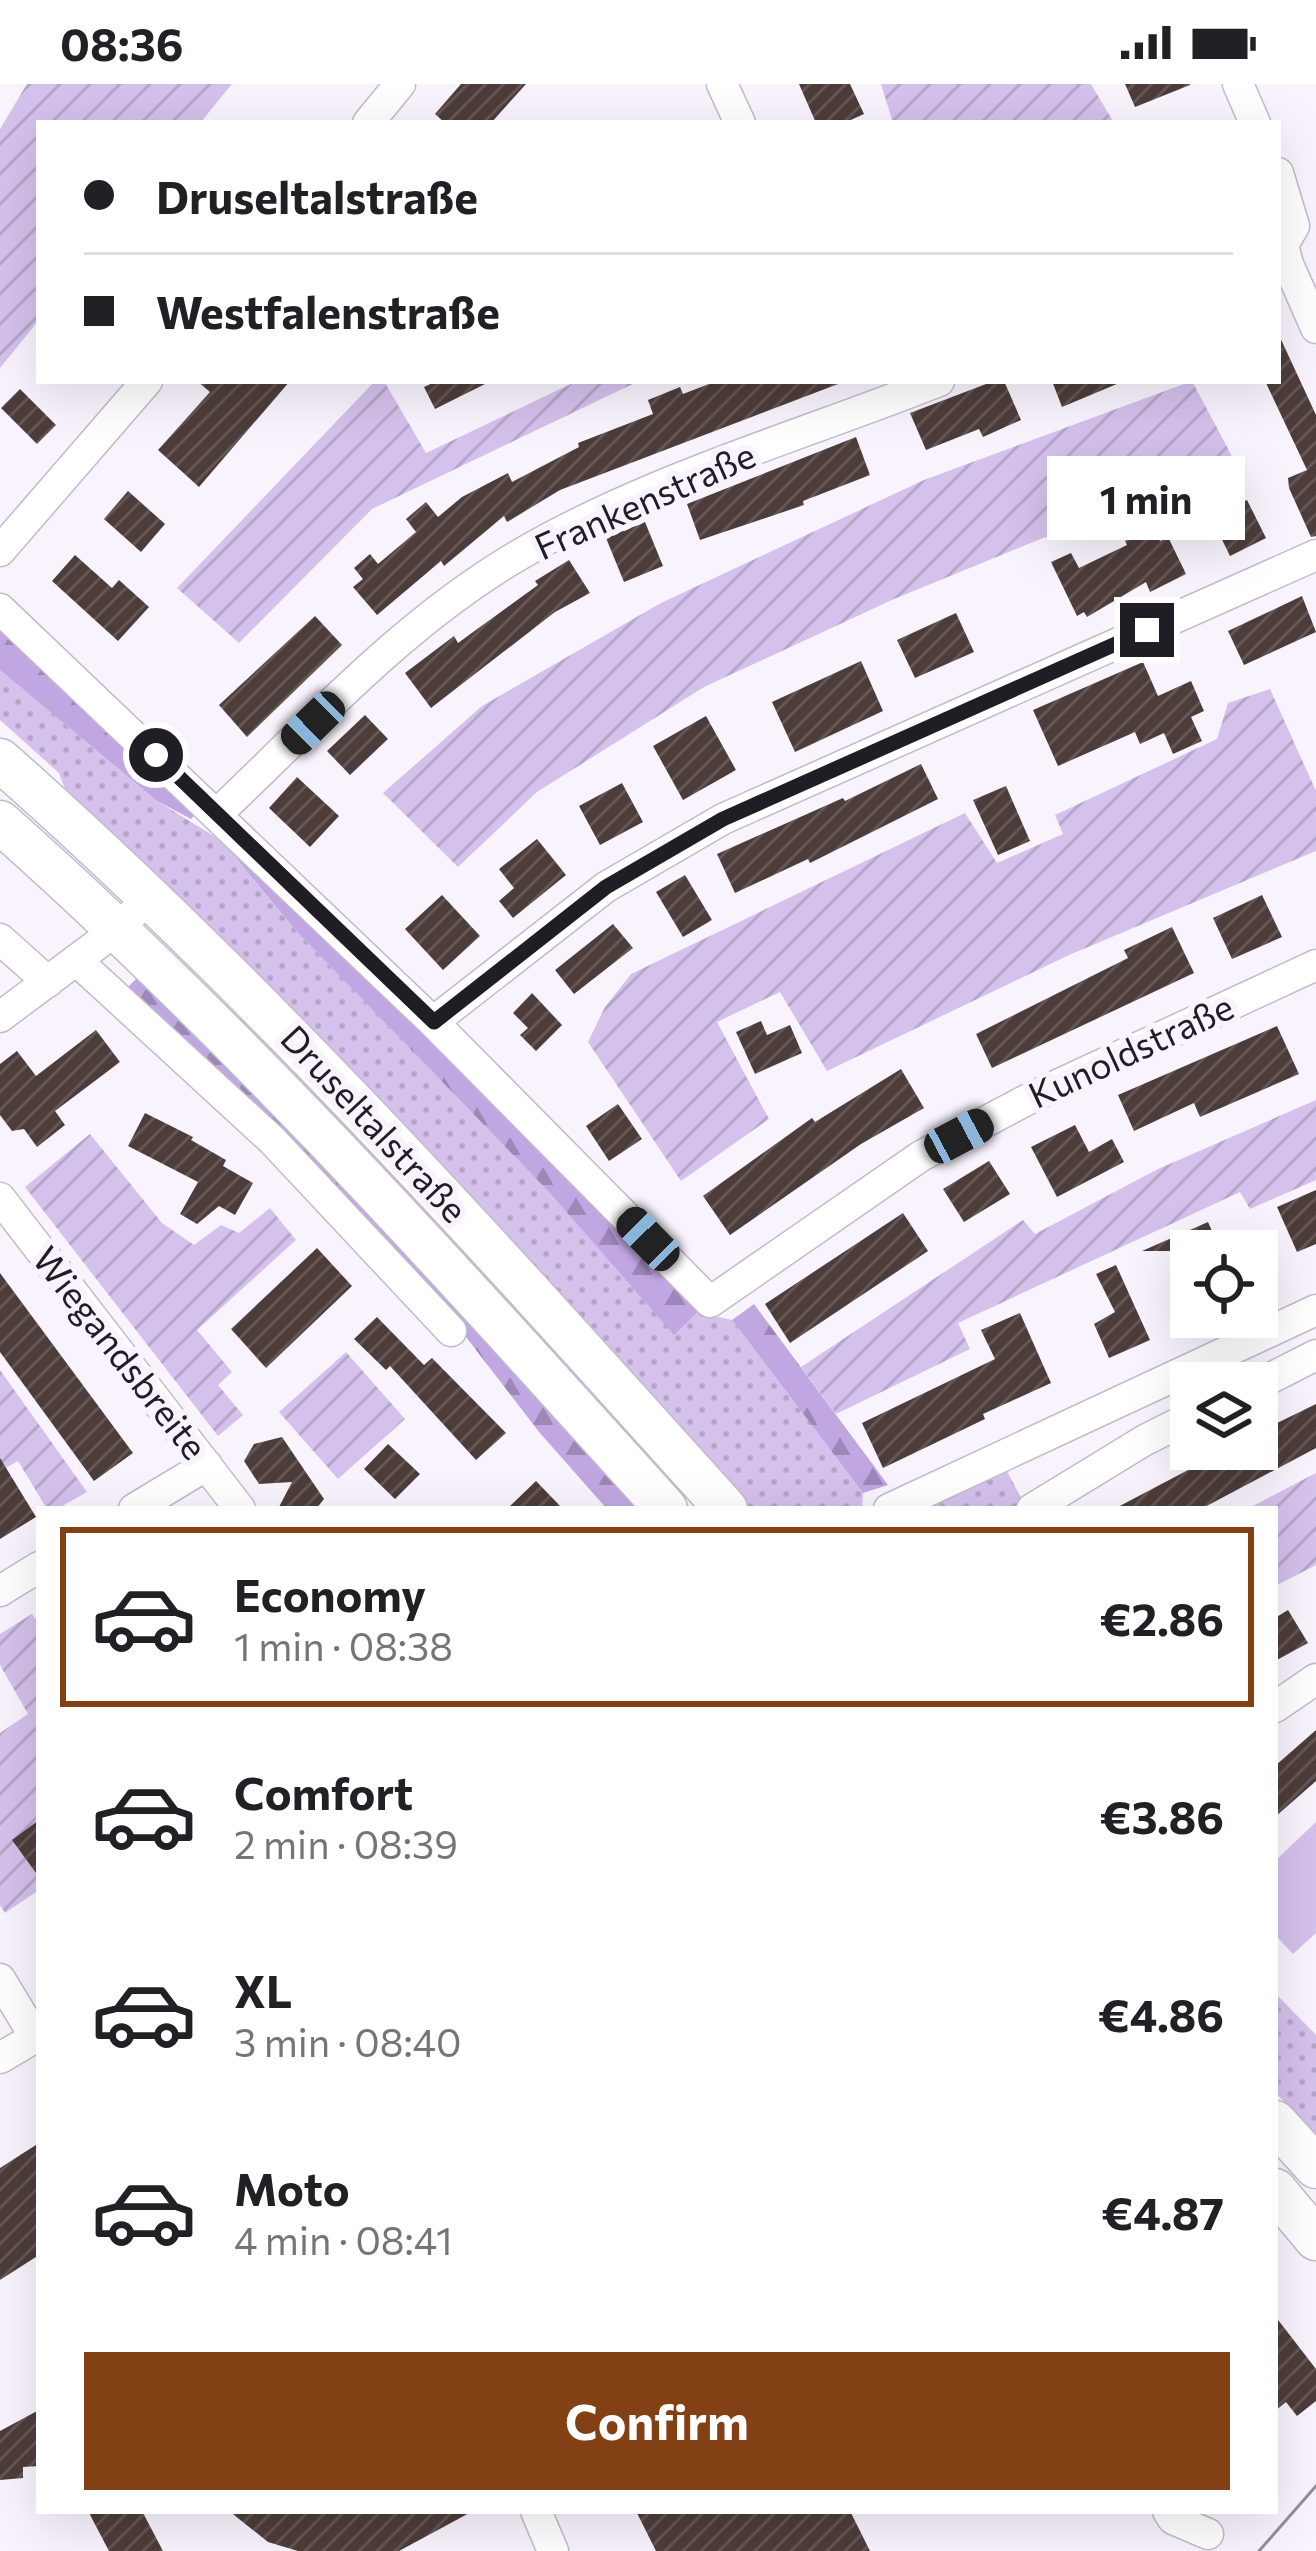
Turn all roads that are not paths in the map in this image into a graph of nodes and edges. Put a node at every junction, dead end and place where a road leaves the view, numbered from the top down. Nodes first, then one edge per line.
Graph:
1 (400, 84) edge
2 (722, 84) edge
3 (1238, 84) edge
4 (370, 120) edge
5 (739, 120) edge
6 (1254, 120) edge
7 (1281, 180) edge
8 (1281, 246) edge
9 (1316, 328) edge
10 (144, 384) edge
11 (932, 384) edge
12 (0, 550) edge
13 (1316, 555) edge
14 (0, 609) edge
15 (0, 760) edge
16 (218, 813) junction
17 (0, 822) edge
18 (152, 896) junction
19 (116, 928) junction
20 (0, 939) edge
21 (76, 960) junction
22 (1316, 965) edge
23 (48, 982) junction
24 (0, 1017) edge
25 (434, 1022) junction
26 (0, 1198) edge
27 (1316, 1310) edge
28 (451, 1331) dead end
29 (1316, 1355) edge
30 (1278, 1374) edge
31 (1170, 1428) edge
32 (207, 1465) junction
33 (139, 1506) edge
34 (238, 1506) edge
35 (663, 1506) edge
36 (723, 1506) edge
37 (896, 1506) edge
38 (1037, 1506) edge
39 (36, 1570) edge
40 (0, 1592) edge
41 (1316, 1679) edge
42 (1278, 1705) edge
43 (0, 1979) edge
44 (36, 2034) edge
45 (36, 2037) edge
46 (0, 2058) edge
47 (1278, 2125) edge
48 (1316, 2167) edge
49 (1278, 2194) edge
50 (1316, 2239) edge
51 (537, 2514) edge
52 (1170, 2514) edge
53 (1208, 2534) dead end
54 (553, 2551) edge

1 - 4 street
2 - 5 street
3 - 6 street
7 - 8 street
8 - 9 street
10 - 12 street
11 - 16 street, Frankenstraße
13 - 25 street
14 - 16 street
15 - 18 main road, Druseltalstraße
16 - 25 street
17 - 19 main road, Druseltalstraße
18 - 19 street
18 - 36 main road, Druseltalstraße
19 - 21 street
19 - 35 main road, Druseltalstraße
20 - 23 street
21 - 23 street
21 - 28 street
22 - 25 street, Kunoldstraße
23 - 24 street
26 - 32 street, Wiegandsbreite
27 - 37 street
29 - 30 street
31 - 38 street
32 - 33 street
32 - 34 street, Wiegandsbreite
39 - 40 street
41 - 42 street
43 - 44 street
45 - 46 street
47 - 48 main road
49 - 50 main road
51 - 54 street
52 - 53 street

